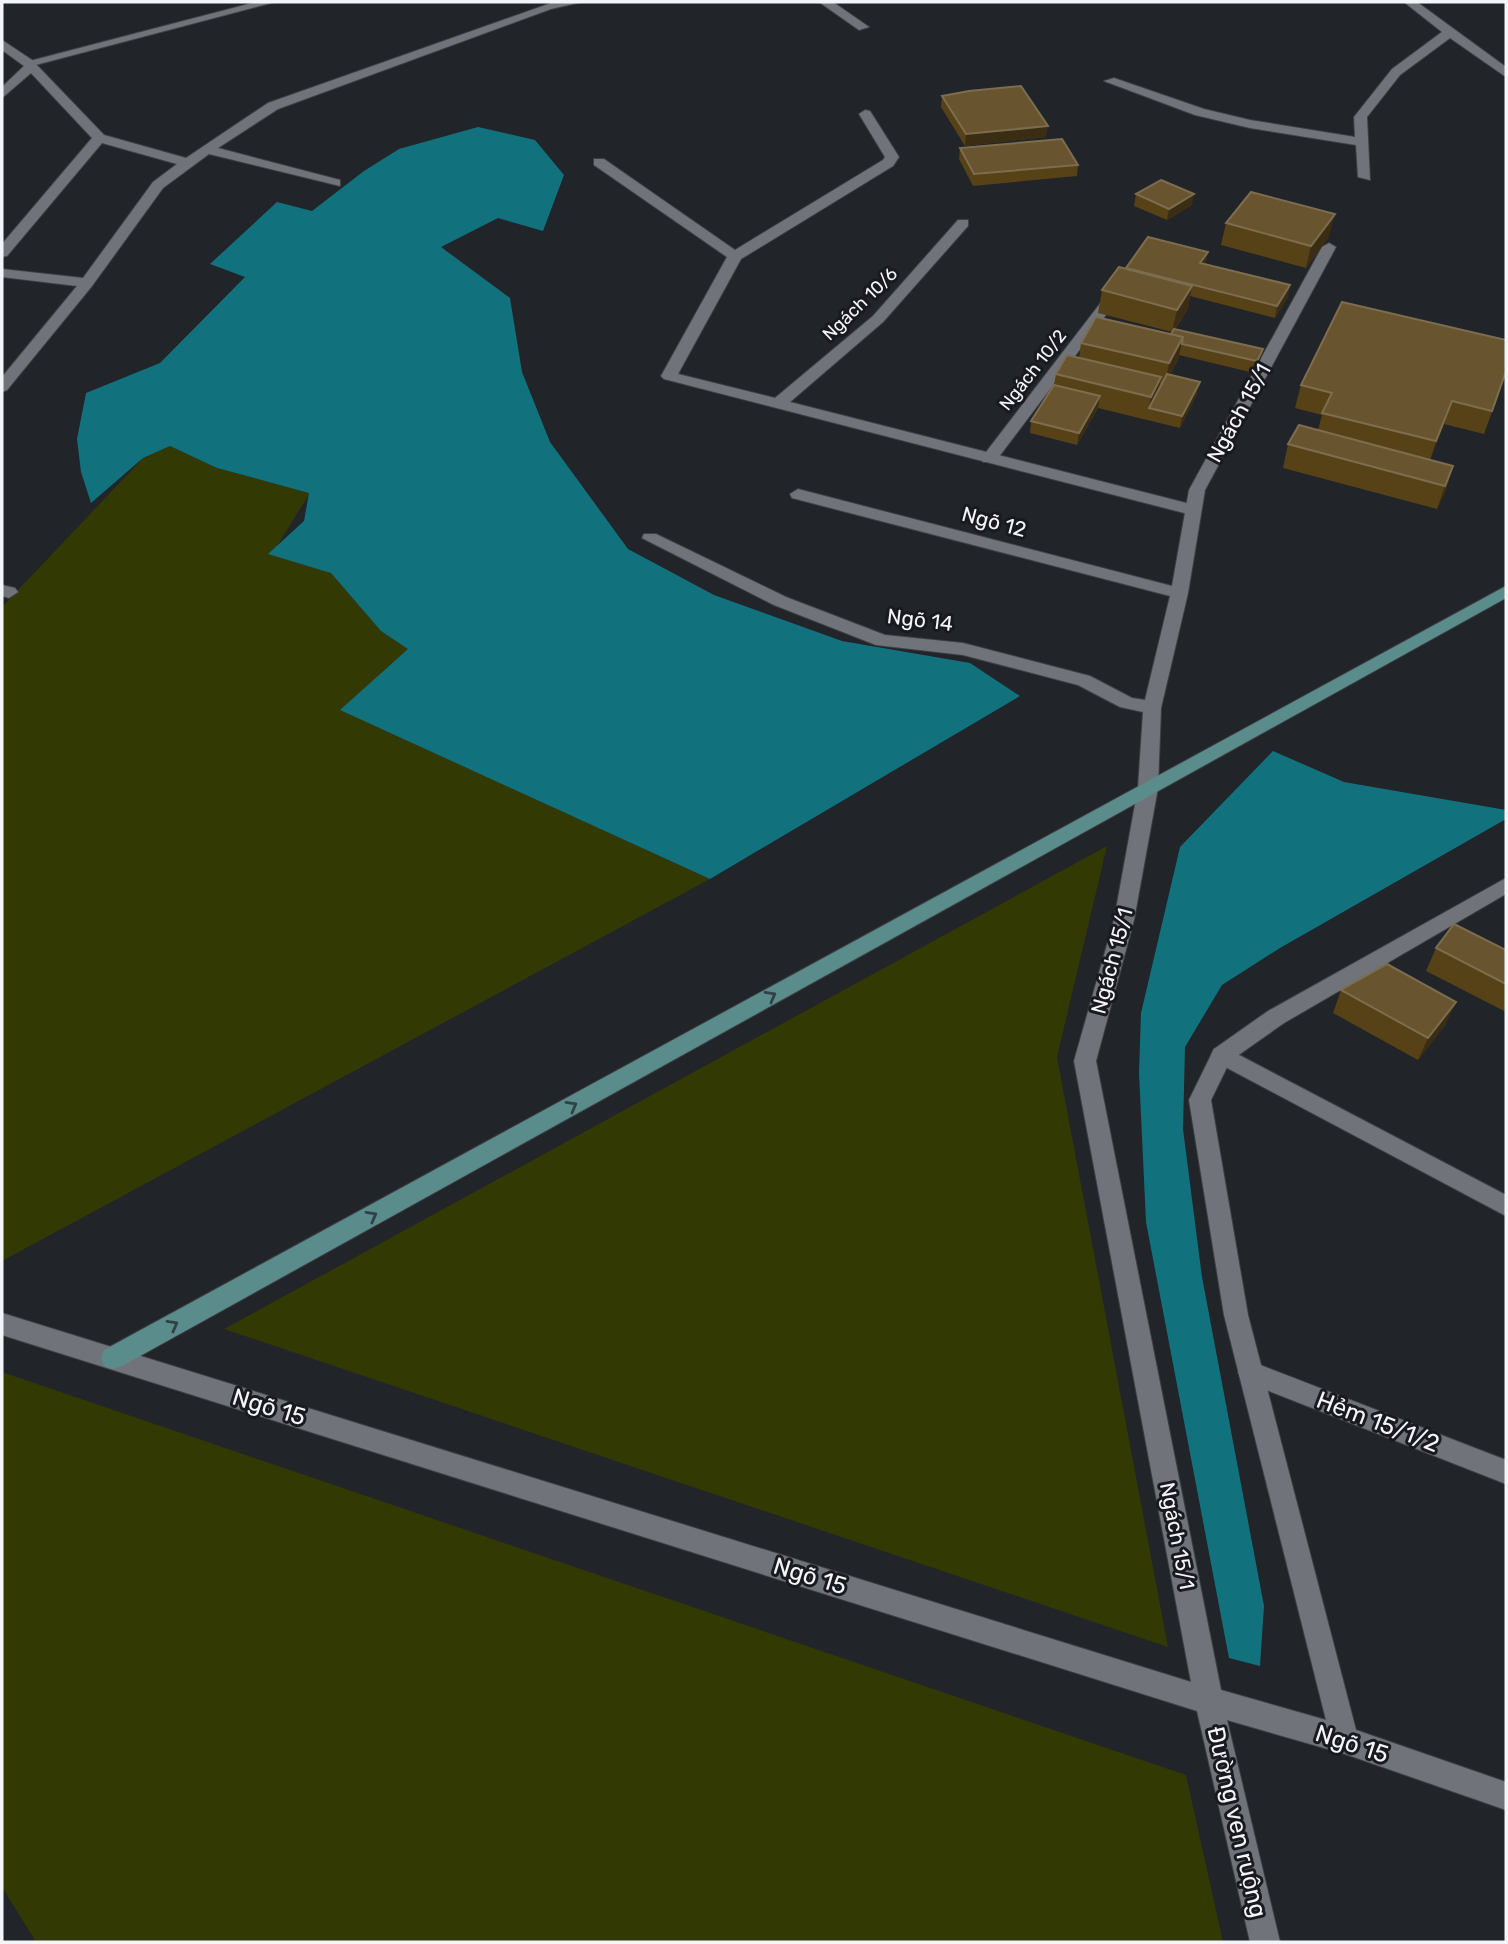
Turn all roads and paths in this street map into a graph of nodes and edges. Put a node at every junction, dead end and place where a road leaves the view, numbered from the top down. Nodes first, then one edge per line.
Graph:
1 (200, 2) edge
2 (269, 2) edge
3 (576, 2) edge
4 (825, 2) edge
5 (1410, 2) edge
6 (546, 4) edge
7 (215, 15) junction
8 (863, 27) dead end
9 (1450, 32) junction
10 (2, 44) edge
11 (29, 65) junction
12 (1506, 73) edge
13 (1110, 81) dead end
14 (2, 94) edge
15 (865, 114) dead end
16 (99, 138) junction
17 (1363, 142) junction
18 (207, 149) junction
19 (599, 162) dead end
20 (187, 163) junction
21 (1365, 177) dead end
22 (335, 183) dead end
23 (963, 223) dead end
24 (1329, 247) edge
25 (2, 253) edge
26 (735, 256) junction
27 (2, 273) edge
28 (1126, 281) edge
29 (87, 283) junction
30 (2, 387) edge
31 (777, 405) junction
32 (989, 459) junction
33 (798, 494) dead end
34 (1192, 510) junction
35 (650, 538) dead end
36 (1506, 591) edge
37 (1179, 593) junction
38 (1152, 708) junction
39 (1148, 788) junction
40 (1506, 886) edge
41 (1222, 1055) junction
42 (1506, 1206) edge
43 (2, 1324) edge
44 (113, 1358) junction
45 (1250, 1372) junction
46 (1506, 1472) edge
47 (1209, 1701) junction
48 (1345, 1740) junction
49 (1506, 1796) edge
50 (1265, 1942) edge

1 - 7 street
2 - 7 street
3 - 6 street
4 - 8 street
5 - 9 street
6 - 18 street
7 - 11 street
9 - 12 street
9 - 17 street
10 - 11 street
11 - 14 street
11 - 16 street
13 - 17 street
15 - 26 street
16 - 20 street
16 - 25 street
17 - 21 street
18 - 20 street
18 - 22 street
19 - 26 street
20 - 29 street
23 - 31 street, Ngách 10/6
24 - 34 street, Ngách 15/1
26 - 31 street
27 - 29 street
28 - 32 street, Ngách 10/2
29 - 30 street
31 - 32 street
32 - 34 street
33 - 37 street, Ngõ 12
34 - 37 street, Ngách 15/1
35 - 38 street, Ngõ 14
36 - 39 street
37 - 38 street, Ngách 15/1
38 - 39 street, Ngách 15/1
44 -> 39 street
39 - 47 street, Ngách 15/1
40 - 41 street
41 - 42 street
41 - 45 street
43 - 44 street, Ngõ 15
44 - 47 street, Ngõ 15
45 - 46 street, Hẻm 15/1/2
45 - 48 street
47 - 48 street, Ngõ 15
47 - 50 street, Đường ven ruộng
48 - 49 street, Ngõ 15

